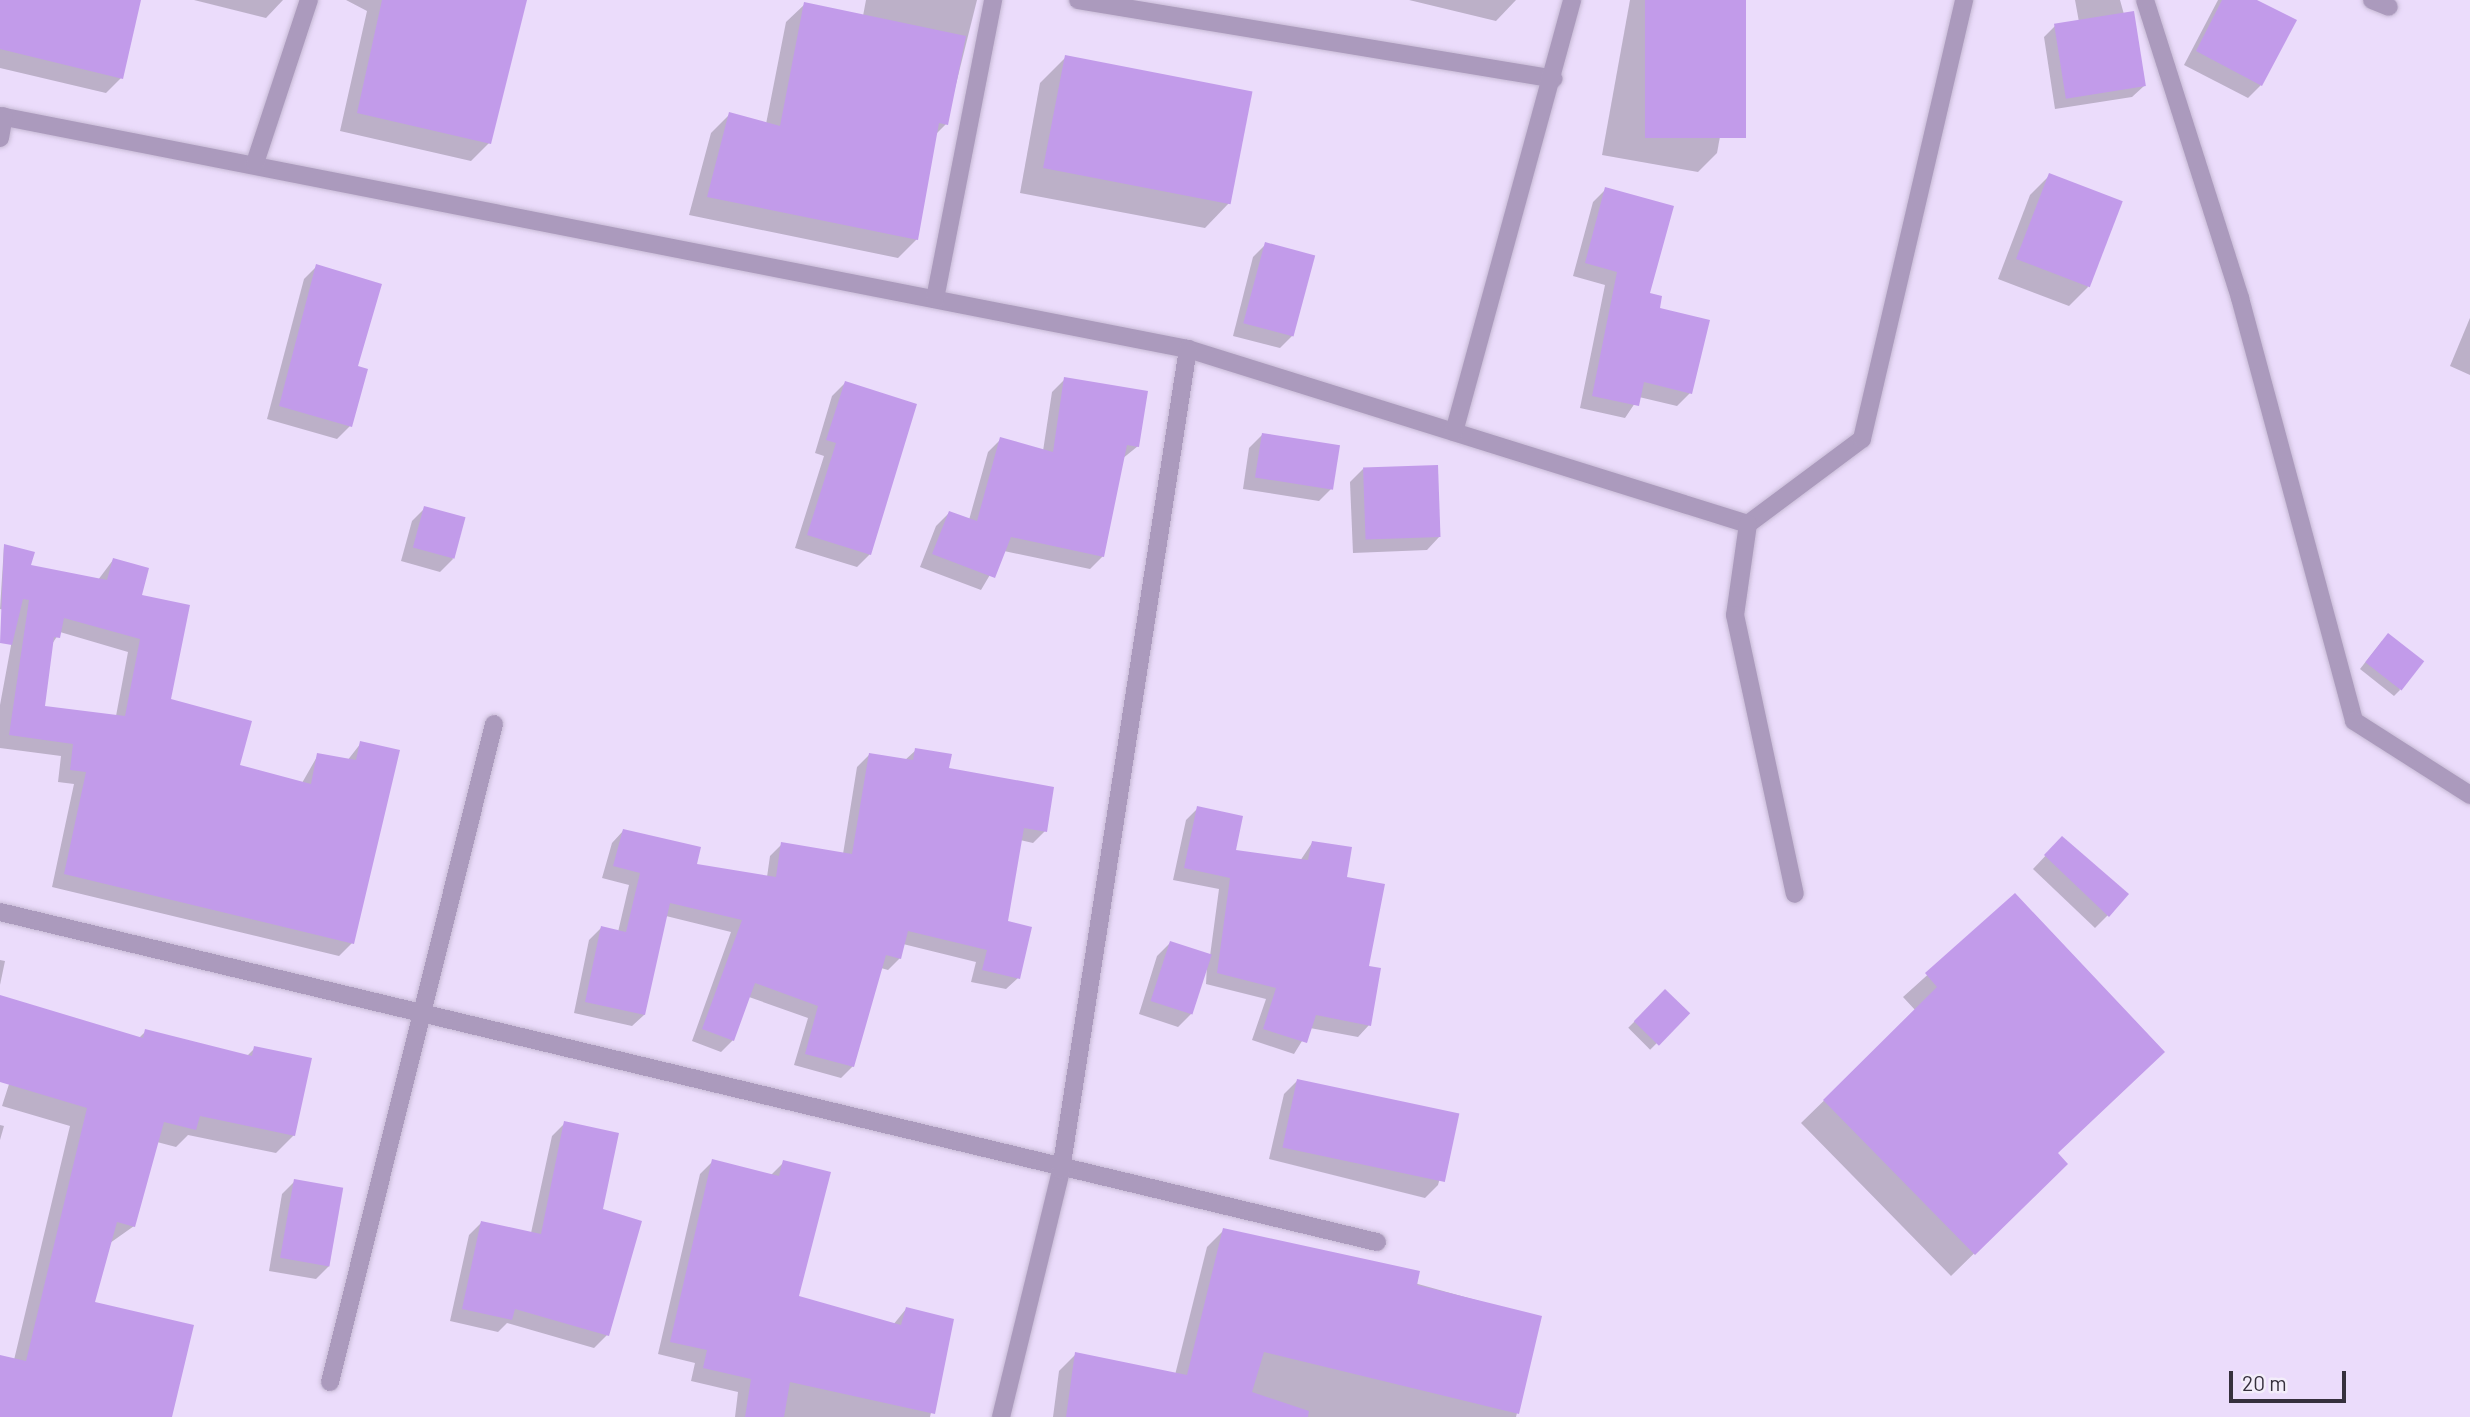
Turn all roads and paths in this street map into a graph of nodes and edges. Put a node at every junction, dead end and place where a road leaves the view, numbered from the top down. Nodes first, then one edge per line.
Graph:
1 (309, 0) edge
2 (993, 0) edge
3 (1078, 0) edge
4 (1572, 0) edge
5 (1964, 0) edge
6 (2145, 0) edge
7 (1553, 79) junction
8 (2, 116) edge
9 (0, 138) edge
10 (255, 163) junction
11 (935, 299) junction
12 (1188, 349) junction
13 (1454, 432) junction
14 (1748, 524) junction
15 (494, 724) dead end
16 (2470, 796) edge
17 (1795, 894) dead end
18 (0, 912) edge
19 (422, 1014) junction
20 (1061, 1170) junction
21 (1377, 1242) dead end
22 (330, 1382) dead end
23 (1001, 1417) edge

1 - 10 street
2 - 11 street
3 - 7 street
4 - 7 street
5 - 14 street
6 - 16 street
7 - 13 street
8 - 9 street
8 - 10 street
10 - 11 street
11 - 12 street
12 - 13 street
12 - 20 street
13 - 14 street
14 - 17 street
15 - 19 street
18 - 19 street
19 - 20 street
19 - 22 street
20 - 21 street
20 - 23 street

